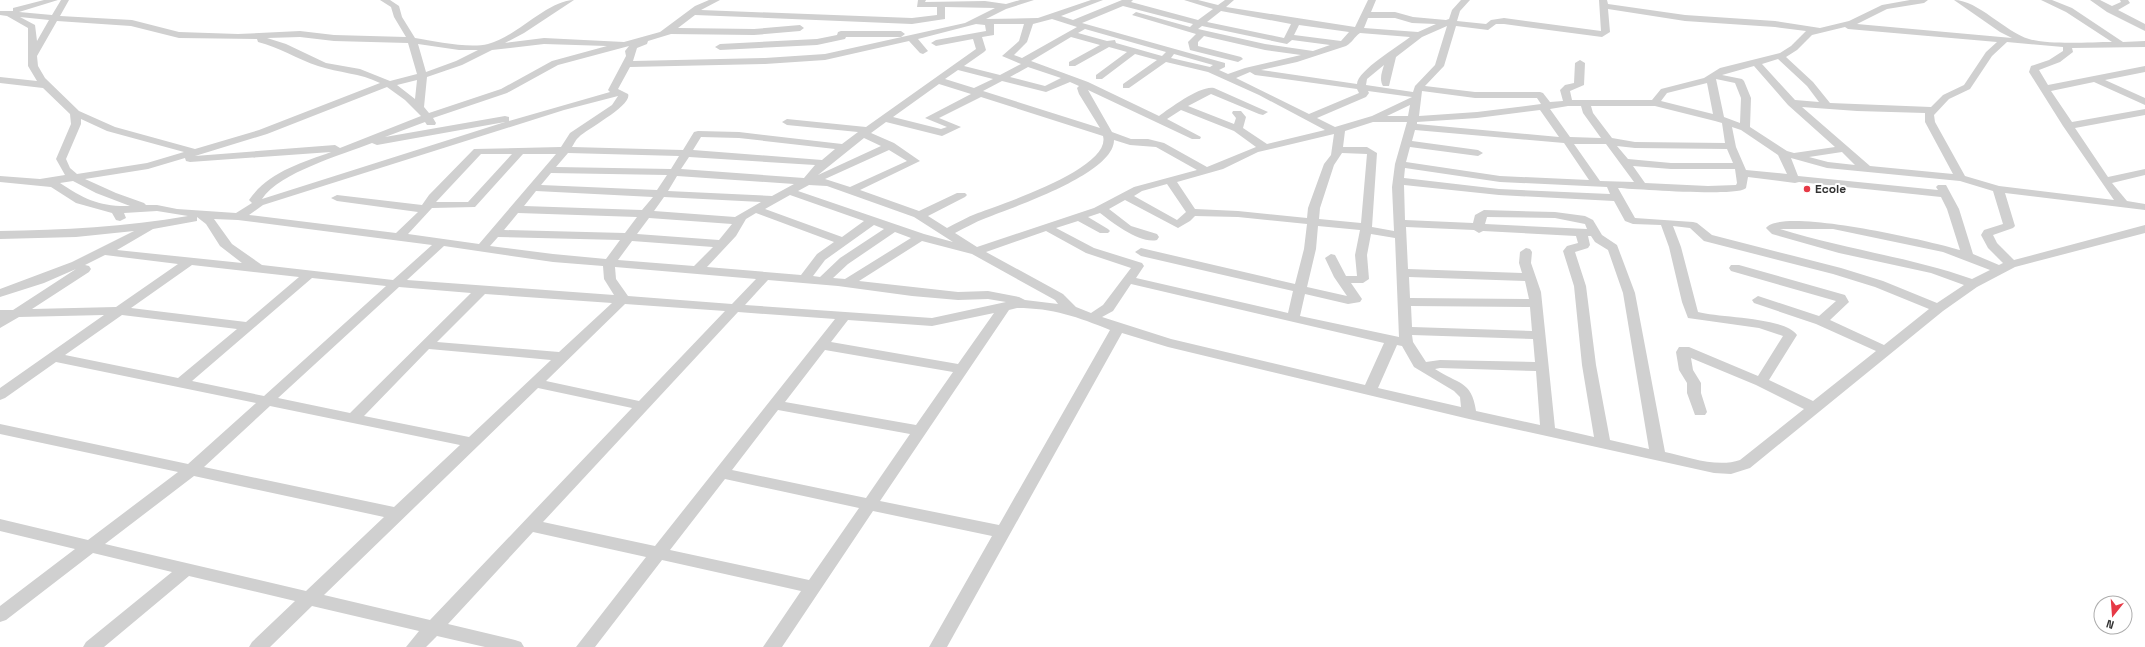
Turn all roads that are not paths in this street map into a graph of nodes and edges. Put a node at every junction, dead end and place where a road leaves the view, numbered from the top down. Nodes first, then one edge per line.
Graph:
1 (54, 0) edge
2 (65, 0) edge
3 (384, 0) edge
4 (570, 0) edge
5 (716, 0) edge
6 (922, 0) edge
7 (1030, 0) edge
8 (1098, 0) edge
9 (1188, 0) edge
10 (1230, 0) edge
11 (1372, 0) edge
12 (1466, 0) edge
13 (1620, 0) edge
14 (1924, 0) edge
15 (1958, 0) edge
16 (2045, 0) edge
17 (2094, 0) edge
18 (2124, 0) edge
19 (1017, 2) edge
20 (1126, 2) edge
21 (953, 3) edge
22 (1603, 3) edge
23 (698, 6) edge
24 (941, 6) junction
25 (1005, 6) junction
26 (1222, 8) junction
27 (1629, 9) junction
28 (2110, 10) junction
29 (1, 12) edge
30 (739, 14) junction
31 (1136, 15) dead end
32 (1366, 15) junction
33 (784, 16) junction
34 (1054, 17) junction
35 (54, 18) junction
36 (849, 19) junction
37 (976, 22) junction
38 (989, 22) junction
39 (1029, 22) junction
40 (1296, 22) junction
41 (1450, 22) junction
42 (1074, 23) junction
43 (1084, 26) junction
44 (1195, 26) junction
45 (1842, 26) junction
46 (800, 28) dead end
47 (2145, 28) edge
48 (780, 30) junction
49 (1823, 30) junction
50 (669, 31) junction
51 (1358, 31) junction
52 (725, 32) junction
53 (927, 33) junction
54 (1202, 33) junction
55 (1070, 34) junction
56 (1419, 35) junction
57 (842, 36) junction
58 (977, 36) junction
59 (238, 37) junction
60 (654, 37) junction
61 (1120, 37) junction
62 (1290, 37) junction
63 (911, 38) junction
64 (412, 40) junction
65 (2003, 41) junction
66 (2032, 42) junction
67 (936, 43) junction
68 (2121, 43) junction
69 (623, 44) junction
70 (1343, 44) junction
71 (2145, 44) edge
72 (1108, 45) junction
73 (2067, 46) junction
74 (493, 47) junction
75 (720, 47) junction
76 (1135, 50) junction
77 (922, 51) dead end
78 (1173, 51) junction
79 (944, 52) dead end
80 (848, 53) junction
81 (1315, 54) junction
82 (1392, 56) junction
83 (1780, 56) junction
84 (33, 57) junction
85 (1164, 59) junction
86 (1238, 59) dead end
87 (717, 62) junction
88 (1026, 62) junction
89 (1580, 63) dead end
90 (1756, 63) junction
91 (627, 64) junction
92 (1072, 64) dead end
93 (956, 67) junction
94 (2145, 69) edge
95 (1211, 70) junction
96 (1248, 70) junction
97 (422, 75) junction
98 (1002, 77) junction
99 (1099, 77) dead end
100 (1713, 77) junction
101 (1070, 78) junction
102 (1227, 78) junction
103 (2096, 78) junction
104 (0, 80) edge
105 (937, 80) junction
106 (389, 84) junction
107 (1085, 84) junction
108 (1386, 84) dead end
109 (46, 85) junction
110 (1126, 86) dead end
111 (1361, 88) junction
112 (2044, 89) junction
113 (978, 92) junction
114 (619, 93) junction
115 (1417, 94) junction
116 (2145, 102) edge
117 (1585, 103) junction
118 (1655, 103) junction
119 (1792, 103) junction
120 (1568, 104) junction
121 (1180, 106) junction
122 (1827, 106) junction
123 (419, 107) junction
124 (560, 108) junction
125 (1546, 108) junction
126 (1932, 110) junction
127 (1263, 112) dead end
128 (2145, 112) edge
129 (75, 113) junction
130 (1237, 113) dead end
131 (427, 117) junction
132 (884, 118) junction
133 (1308, 118) junction
134 (1372, 119) junction
135 (1159, 120) junction
136 (1723, 120) junction
137 (787, 122) dead end
138 (1412, 123) junction
139 (2068, 126) junction
140 (1745, 128) junction
141 (1238, 129) junction
142 (1337, 130) junction
143 (437, 132) junction
144 (865, 132) junction
145 (1481, 133) junction
146 (1109, 136) junction
147 (1196, 137) dead end
148 (462, 140) junction
149 (1567, 140) junction
150 (1608, 141) junction
151 (1406, 143) junction
152 (890, 145) junction
153 (352, 146) junction
154 (1731, 146) junction
155 (844, 147) junction
156 (1264, 147) junction
157 (1843, 149) junction
158 (1338, 150) junction
159 (478, 151) junction
160 (564, 151) junction
161 (195, 152) junction
162 (519, 153) junction
163 (686, 153) junction
164 (1478, 153) junction
165 (1787, 154) junction
166 (233, 157) junction
167 (1625, 162) junction
168 (824, 163) junction
169 (1400, 164) junction
170 (148, 166) junction
171 (548, 170) junction
172 (1205, 170) junction
173 (1741, 170) junction
174 (1868, 170) junction
175 (674, 172) junction
176 (2145, 172) edge
177 (1934, 175) junction
178 (1476, 176) junction
179 (77, 177) junction
180 (1961, 178) junction
181 (0, 179) edge
182 (1170, 180) junction
183 (1795, 180) junction
184 (1399, 181) junction
185 (43, 182) junction
186 (806, 182) junction
187 (2105, 182) junction
188 (1598, 185) junction
189 (1611, 185) junction
190 (1642, 186) junction
191 (533, 188) junction
192 (1998, 189) junction
193 (852, 190) junction
194 (1475, 190) junction
195 (788, 191) junction
196 (661, 193) junction
197 (1946, 194) junction
198 (961, 195) dead end
199 (1126, 196) junction
200 (337, 198) dead end
201 (1618, 198) junction
202 (772, 200) junction
203 (258, 203) junction
204 (2123, 204) junction
205 (426, 207) junction
206 (2145, 207) edge
207 (157, 208) junction
208 (1100, 208) junction
209 (515, 209) junction
210 (755, 209) junction
211 (117, 210) junction
212 (177, 212) junction
213 (1192, 212) junction
214 (646, 214) junction
215 (206, 216) junction
216 (920, 216) junction
217 (1078, 216) junction
218 (238, 217) junction
219 (738, 221) junction
220 (872, 221) junction
221 (1313, 221) junction
222 (1666, 222) junction
223 (1399, 223) junction
224 (152, 226) junction
225 (1046, 226) junction
226 (132, 227) junction
227 (893, 228) junction
228 (1479, 228) junction
229 (1366, 229) junction
230 (2145, 229) edge
231 (1104, 231) dead end
232 (947, 232) junction
233 (1581, 232) junction
234 (495, 233) junction
235 (1594, 234) junction
236 (0, 235) edge
237 (400, 236) junction
238 (920, 236) junction
239 (1401, 236) junction
240 (629, 237) junction
241 (1153, 237) dead end
242 (842, 241) junction
243 (442, 242) junction
244 (722, 244) junction
245 (482, 248) junction
246 (976, 251) junction
247 (109, 252) junction
248 (1141, 252) dead end
249 (1526, 252) dead end
250 (1968, 256) junction
251 (1331, 258) dead end
252 (190, 261) junction
253 (609, 263) junction
254 (2006, 267) junction
255 (261, 268) junction
256 (1735, 268) dead end
257 (698, 269) junction
258 (1403, 273) junction
259 (310, 274) junction
260 (766, 275) junction
261 (1531, 277) junction
262 (805, 279) junction
263 (824, 280) junction
264 (1129, 280) junction
265 (1344, 280) junction
266 (395, 283) junction
267 (847, 283) junction
268 (1972, 284) junction
269 (1300, 288) junction
270 (482, 289) junction
271 (0, 293) edge
272 (623, 300) junction
273 (1758, 300) dead end
274 (1405, 302) junction
275 (1536, 303) junction
276 (1038, 304) junction
277 (1005, 306) junction
278 (735, 308) junction
279 (1938, 308) junction
280 (1071, 310) junction
281 (119, 311) junction
282 (16, 313) junction
283 (0, 314) edge
284 (845, 315) junction
285 (1093, 318) junction
286 (1293, 318) junction
287 (1821, 321) junction
288 (0, 324) edge
289 (249, 326) junction
290 (1118, 328) junction
291 (1538, 335) junction
292 (1406, 337) junction
293 (1392, 341) junction
294 (427, 345) junction
295 (822, 345) junction
296 (1885, 350) junction
297 (53, 357) junction
298 (563, 357) junction
299 (1423, 367) junction
300 (1541, 367) junction
301 (962, 370) junction
302 (1761, 382) junction
303 (181, 383) junction
304 (536, 383) junction
305 (1370, 389) junction
306 (0, 395) edge
307 (267, 401) junction
308 (775, 405) junction
309 (642, 406) junction
310 (1815, 408) junction
311 (1700, 412) dead end
312 (1469, 414) junction
313 (354, 418) junction
314 (0, 429) edge
315 (1548, 430) junction
316 (920, 431) junction
317 (473, 443) junction
318 (1603, 444) junction
319 (1658, 455) junction
320 (191, 470) junction
321 (721, 473) junction
322 (870, 504) junction
323 (398, 514) junction
324 (0, 525) edge
325 (530, 525) junction
326 (1002, 532) junction
327 (90, 546) junction
328 (659, 553) junction
329 (187, 569) junction
330 (813, 587) junction
331 (310, 598) junction
332 (0, 614) edge
333 (433, 628) junction
334 (92, 647) edge
335 (258, 647) edge
336 (415, 647) edge
337 (515, 647) edge
338 (585, 647) edge
339 (772, 647) edge
340 (938, 647) edge

1 - 29 street
2 - 35 street
3 - 64 street
4 - 74 street
5 - 23 street
6 - 24 street
7 - 19 street
8 - 34 street
9 - 26 street
10 - 26 street
11 - 32 street
12 - 41 street
13 - 27 street
14 - 45 street
15 - 66 street
16 - 68 street
17 - 28 street
18 - 28 street
19 - 25 street
20 - 42 street
20 - 44 street
21 - 24 street
21 - 25 street
22 - 27 street
22 - 41 street
23 - 30 street
23 - 50 street
24 - 36 street
25 - 37 street
26 - 40 street
26 - 44 street
27 - 49 street
28 - 47 street
29 - 35 street
29 - 84 street
30 - 33 street
30 - 52 street
31 - 44 street
32 - 41 street
32 - 51 street
33 - 36 street
33 - 48 street
34 - 39 street
34 - 42 street
35 - 59 street
35 - 84 street
36 - 57 street
37 - 38 street
37 - 53 street
38 - 39 street
38 - 58 street
39 - 88 street
40 - 51 street
40 - 62 street
41 - 56 street
41 - 115 street
42 - 43 street
43 - 55 street
43 - 61 street
44 - 54 street
44 - 62 street
45 - 49 street
45 - 65 street
46 - 48 street
48 - 52 street
49 - 83 street
50 - 52 street
50 - 60 street
51 - 56 street
51 - 70 street
52 - 75 street
53 - 57 street
53 - 63 street
53 - 67 street
54 - 81 street
54 - 86 street
55 - 72 street
55 - 88 street
56 - 82 street
57 - 75 street
57 - 80 street
58 - 67 street
58 - 93 street
59 - 64 street
59 - 106 street
60 - 69 street
60 - 91 street
61 - 72 street
61 - 78 street
62 - 70 street
63 - 77 street
63 - 80 street
64 - 74 street
64 - 97 street
65 - 66 street
65 - 126 street
66 - 73 street
67 - 79 street
68 - 71 street
68 - 73 street
69 - 74 street
69 - 131 street
70 - 81 street
72 - 76 street
72 - 92 street
73 - 112 street
74 - 97 street
75 - 87 street
76 - 85 street
76 - 99 street
78 - 85 street
78 - 95 street
80 - 87 street
81 - 96 street
82 - 108 street
82 - 111 street
83 - 90 street
83 - 122 street
84 - 109 street
85 - 95 street
85 - 110 street
87 - 91 street
88 - 98 street
88 - 101 street
89 - 120 street
90 - 100 street
90 - 119 street
91 - 114 street
93 - 98 street
93 - 105 street
94 - 103 street
95 - 102 street
96 - 102 street
96 - 111 street
97 - 106 street
97 - 123 street
98 - 101 street
98 - 113 street
100 - 118 street
100 - 136 street
100 - 140 street
101 - 107 street
102 - 133 street
103 - 112 street
103 - 116 street
104 - 109 street
105 - 113 street
105 - 132 street
106 - 123 street
106 - 161 street
107 - 135 street
107 - 146 street
109 - 129 street
111 - 115 street
111 - 133 street
112 - 139 street
113 - 132 street
113 - 146 street
114 - 124 street
114 - 160 street
115 - 125 street
115 - 134 street
115 - 138 street
117 - 118 street
117 - 120 street
117 - 150 street
118 - 136 street
119 - 122 street
119 - 157 street
120 - 125 street
121 - 127 street
121 - 135 street
121 - 141 street
122 - 126 street
123 - 131 street
124 - 143 street
124 - 148 street
125 - 138 street
125 - 149 street
126 - 180 street
128 - 139 street
129 - 161 street
129 - 179 street
130 - 141 street
131 - 143 street
131 - 153 street
132 - 144 street
133 - 142 street
134 - 138 street
134 - 142 street
135 - 147 street
136 - 140 street
136 - 154 street
137 - 144 street
138 - 145 street
138 - 151 street
139 - 187 street
140 - 165 street
141 - 156 street
142 - 156 street
142 - 158 street
143 - 148 street
143 - 153 street
144 - 152 street
144 - 155 street
145 - 149 street
145 - 164 street
146 - 172 street
146 - 232 street
148 - 159 street
148 - 203 street
149 - 150 street
149 - 188 street
150 - 154 street
150 - 167 street
151 - 164 street
151 - 169 street
152 - 186 street
152 - 193 street
153 - 166 street
153 - 203 street
154 - 173 street
155 - 163 street
155 - 168 street
156 - 172 street
157 - 165 street
157 - 174 street
158 - 221 street
158 - 229 street
159 - 162 street
159 - 205 street
160 - 162 street
160 - 163 street
160 - 171 street
161 - 166 street
161 - 170 street
162 - 205 street
163 - 168 street
163 - 175 street
164 - 178 street
165 - 174 street
165 - 183 street
166 - 170 street
167 - 173 street
167 - 190 street
168 - 186 street
169 - 178 street
169 - 184 street
170 - 179 street
171 - 175 street
171 - 191 street
172 - 182 street
173 - 183 street
173 - 190 street
174 - 177 street
175 - 186 street
175 - 196 street
176 - 187 street
177 - 180 street
177 - 197 street
178 - 188 street
178 - 194 street
179 - 185 street
179 - 207 street
180 - 192 street
181 - 185 street
182 - 199 street
182 - 213 street
183 - 197 street
184 - 194 street
184 - 223 street
185 - 211 street
186 - 193 street
186 - 195 street
187 - 204 street
188 - 189 street
189 - 190 street
189 - 201 street
191 - 196 street
191 - 209 street
192 - 204 street
192 - 254 street
193 - 216 street
194 - 201 street
195 - 202 street
195 - 220 street
196 - 202 street
196 - 214 street
197 - 250 street
198 - 216 street
199 - 208 street
199 - 213 street
200 - 205 street
201 - 222 street
202 - 210 street
203 - 218 street
204 - 206 street
205 - 237 street
207 - 211 street
207 - 212 street
208 - 217 street
208 - 241 street
209 - 214 street
209 - 234 street
210 - 219 street
210 - 242 street
211 - 226 street
212 - 215 street
212 - 224 street
213 - 221 street
214 - 219 street
214 - 240 street
215 - 218 street
215 - 224 street
215 - 255 street
216 - 232 street
217 - 225 street
217 - 231 street
218 - 237 street
219 - 244 street
220 - 227 street
220 - 242 street
221 - 229 street
221 - 269 street
222 - 279 street
222 - 302 street
223 - 228 street
223 - 239 street
224 - 226 street
224 - 247 street
225 - 246 street
225 - 264 street
226 - 236 street
227 - 238 street
227 - 263 street
228 - 233 street
228 - 235 street
229 - 239 street
229 - 265 street
230 - 254 street
232 - 246 street
233 - 235 street
233 - 318 street
234 - 240 street
234 - 245 street
235 - 319 street
237 - 243 street
238 - 246 street
238 - 267 street
239 - 258 street
240 - 244 street
240 - 253 street
242 - 262 street
243 - 245 street
243 - 266 street
244 - 257 street
245 - 253 street
246 - 280 street
247 - 252 street
247 - 271 street
247 - 282 street
248 - 269 street
249 - 261 street
250 - 254 street
250 - 268 street
251 - 265 street
252 - 255 street
252 - 281 street
253 - 257 street
253 - 272 street
254 - 268 street
255 - 259 street
256 - 287 street
257 - 260 street
258 - 261 street
258 - 274 street
259 - 266 street
259 - 289 street
260 - 262 street
260 - 278 street
261 - 275 street
262 - 263 street
263 - 267 street
264 - 285 street
264 - 286 street
265 - 269 street
266 - 270 street
266 - 307 street
267 - 276 street
268 - 279 street
269 - 286 street
270 - 272 street
270 - 294 street
272 - 278 street
272 - 298 street
273 - 287 street
274 - 275 street
274 - 292 street
275 - 291 street
276 - 277 street
276 - 280 street
277 - 284 street
277 - 301 street
278 - 284 street
278 - 309 street
279 - 296 street
280 - 285 street
281 - 282 street
281 - 289 street
281 - 297 street
282 - 283 street
282 - 288 street
284 - 295 street
285 - 290 street
286 - 293 street
287 - 296 street
289 - 303 street
290 - 305 street
290 - 326 street
291 - 292 street
291 - 300 street
292 - 293 street
292 - 299 street
293 - 305 street
294 - 298 street
294 - 313 street
295 - 301 street
295 - 308 street
296 - 310 street
297 - 303 street
297 - 306 street
298 - 304 street
299 - 300 street
299 - 312 street
300 - 315 street
301 - 316 street
302 - 310 street
302 - 311 street
303 - 307 street
304 - 309 street
304 - 317 street
305 - 312 street
307 - 313 street
307 - 320 street
308 - 316 street
308 - 321 street
309 - 325 street
310 - 319 street
312 - 315 street
313 - 317 street
314 - 320 street
315 - 318 street
316 - 322 street
317 - 323 street
318 - 319 street
320 - 323 street
320 - 327 street
321 - 322 street
321 - 328 street
322 - 326 street
322 - 330 street
323 - 331 street
324 - 327 street
325 - 328 street
325 - 333 street
326 - 340 street
327 - 329 street
327 - 332 street
328 - 330 street
328 - 338 street
329 - 331 street
329 - 334 street
330 - 339 street
331 - 333 street
331 - 335 street
333 - 336 street
333 - 337 street

